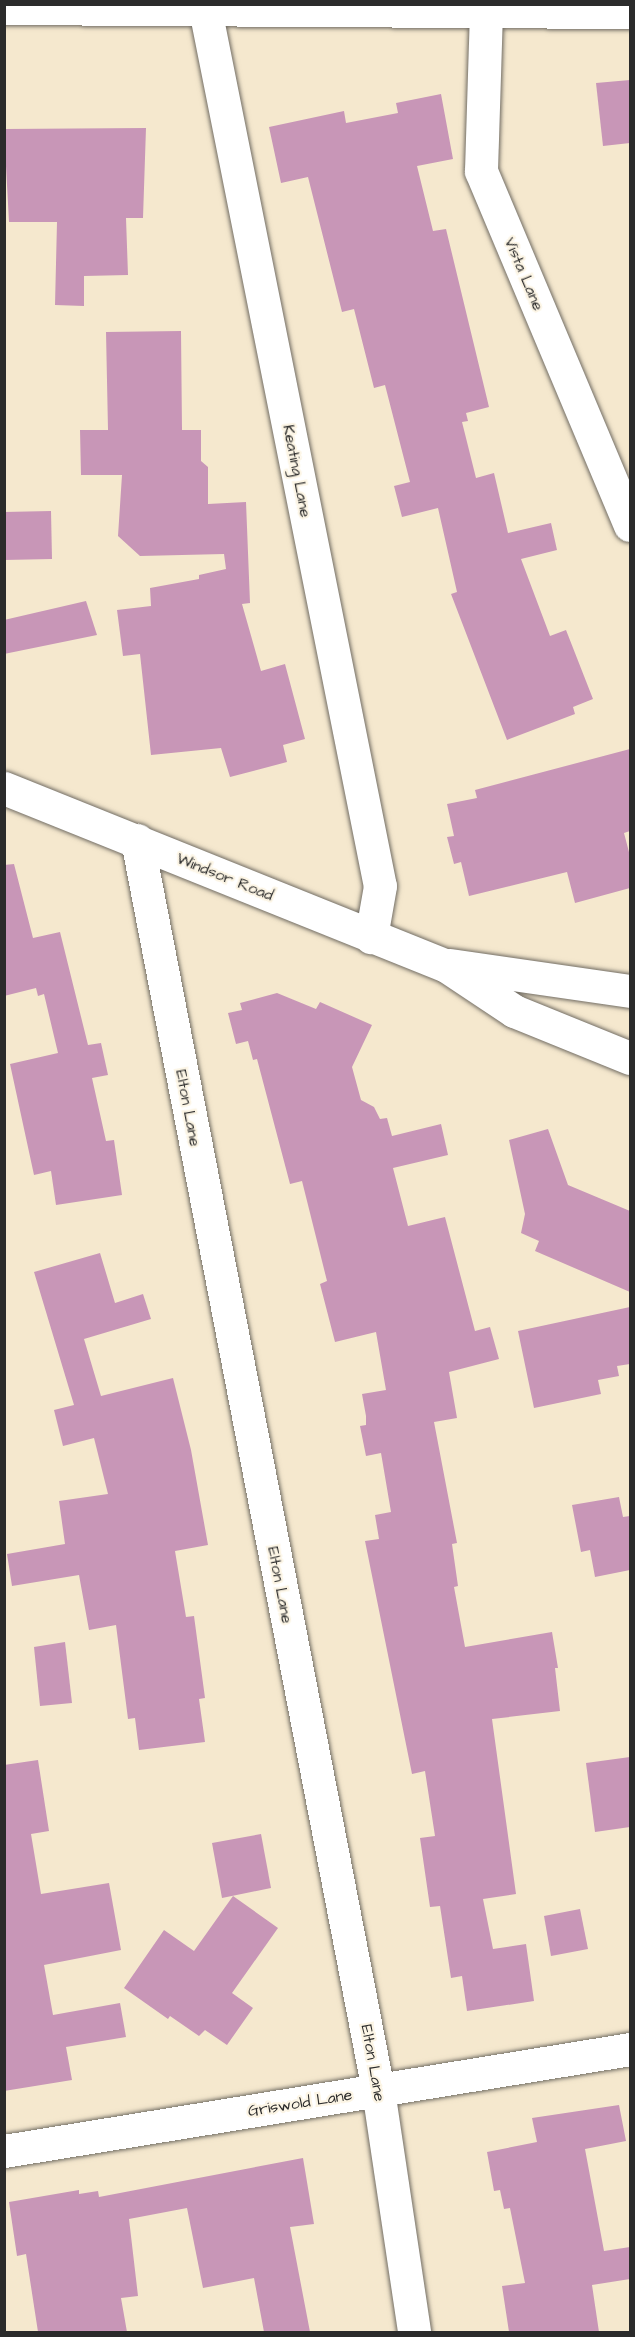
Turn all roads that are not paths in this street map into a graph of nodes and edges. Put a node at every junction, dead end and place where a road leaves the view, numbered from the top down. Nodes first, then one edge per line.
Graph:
1 (204, 6) edge
2 (4, 8) edge
3 (486, 11) junction
4 (630, 12) edge
5 (630, 525) edge
6 (4, 788) edge
7 (137, 840) junction
8 (370, 937) junction
9 (445, 965) junction
10 (630, 991) edge
11 (630, 1058) edge
12 (630, 2049) edge
13 (378, 2090) junction
14 (4, 2151) edge
15 (414, 2332) edge

1 - 2 street
1 - 3 street
1 - 8 street, Keating Lane
3 - 4 street
3 - 5 street, Vista Lane
6 - 7 street, Windsor Road
7 - 8 street, Windsor Road
7 - 13 street, Elton Lane
8 - 9 street, Windsor Road
9 - 10 street, Windsor Road
9 - 11 street, Windsor Road
12 - 13 street, Griswold Lane
13 - 14 street, Griswold Lane
13 - 15 street, Elton Lane

